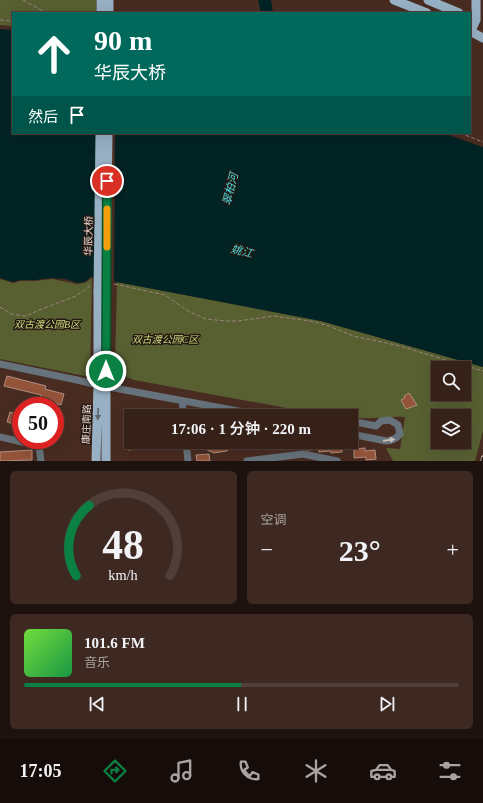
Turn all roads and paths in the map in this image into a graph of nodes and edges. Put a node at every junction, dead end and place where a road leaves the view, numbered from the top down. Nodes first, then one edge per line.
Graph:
1 (25, 0) edge
2 (101, 0) edge
3 (109, 0) edge
4 (394, 0) edge
5 (428, 0) edge
6 (470, 0) edge
7 (476, 0) edge
8 (45, 12) edge
9 (101, 12) edge
10 (109, 12) edge
11 (424, 12) edge
12 (457, 12) edge
13 (475, 18) edge
14 (0, 20) edge
15 (12, 21) edge
16 (471, 31) edge
17 (483, 38) edge
18 (100, 134) edge
19 (108, 134) edge
20 (463, 134) edge
21 (483, 142) edge
22 (113, 284) dead end
23 (99, 289) junction
24 (0, 307) edge
25 (0, 364) edge
26 (483, 371) edge
27 (102, 386) junction
28 (182, 401) junction
29 (183, 409) edge
30 (226, 409) edge
31 (358, 422) edge
32 (358, 435) edge
33 (0, 437) edge
34 (187, 449) edge
35 (41, 461) edge
36 (96, 461) edge
37 (106, 461) edge
38 (188, 461) edge
39 (247, 461) edge
40 (337, 461) edge

1 - 8 path
2 - 9 main road
3 - 10 main road
4 - 11 main road
5 - 12 main road
6 - 13 main road
7 - 13 main road
13 - 16 main road
14 - 15 path
16 - 17 main road
18 - 23 main road, 华辰大桥, bridge
19 - 23 main road, 华辰大桥, bridge
20 - 21 path
22 - 26 path
23 - 24 path
23 - 27 main road, 康庄南路
25 - 27 street
27 - 28 street
27 -> 36 main road, 康庄南路
27 - 37 main road, 康庄南路
28 - 29 street
28 - 30 street
32 -> 31 street
33 - 35 street
34 - 38 street
39 - 40 street

